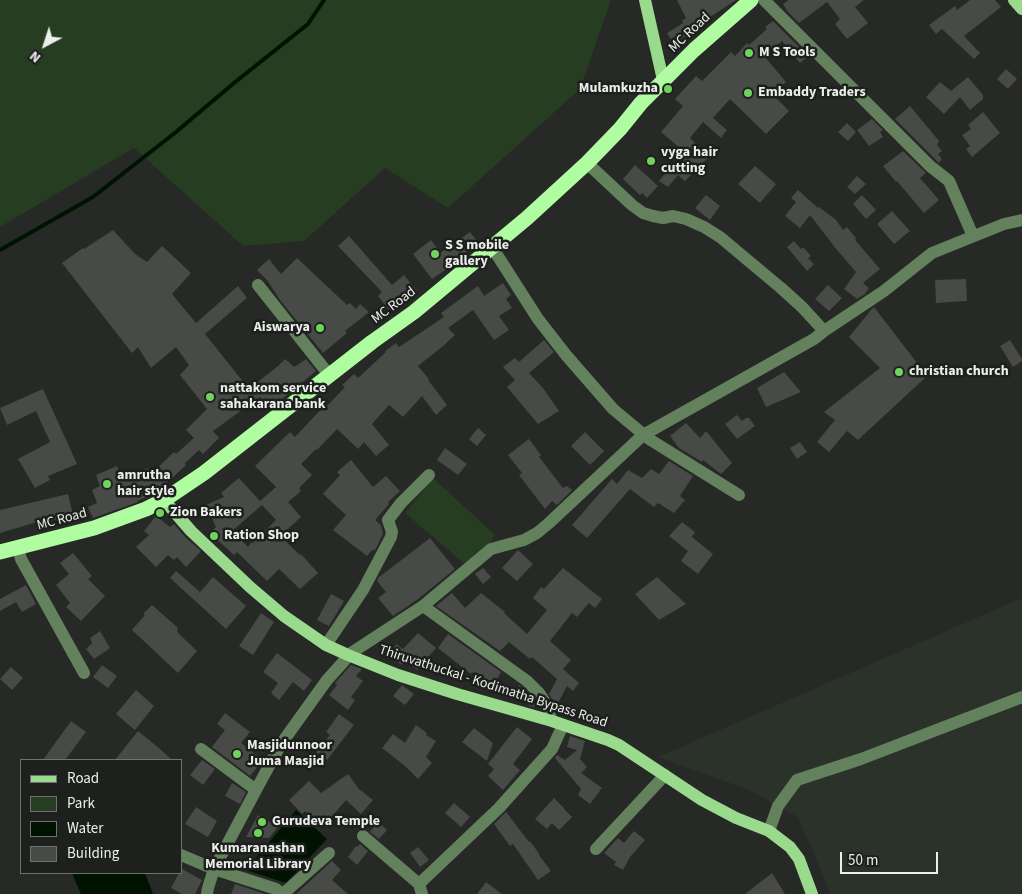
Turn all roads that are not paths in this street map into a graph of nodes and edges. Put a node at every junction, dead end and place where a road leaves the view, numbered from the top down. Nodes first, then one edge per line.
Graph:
1 (645, 0) edge
2 (751, 0) edge
3 (764, 0) edge
4 (1014, 0) edge
5 (1022, 9) edge
6 (664, 80) junction
7 (587, 163) junction
8 (1022, 220) edge
9 (973, 236) junction
10 (492, 248) junction
11 (258, 285) dead end
12 (824, 331) junction
13 (330, 376) junction
14 (643, 435) junction
15 (429, 475) dead end
16 (740, 495) dead end
17 (164, 500) junction
18 (18, 548) junction
19 (0, 552) edge
20 (423, 606) junction
21 (326, 645) junction
22 (348, 656) junction
23 (84, 673) dead end
24 (1022, 697) edge
25 (558, 723) junction
26 (200, 749) dead end
27 (665, 775) junction
28 (256, 790) junction
29 (770, 831) junction
30 (363, 836) dead end
31 (596, 849) dead end
32 (329, 853) dead end
33 (182, 855) edge
34 (214, 869) junction
35 (421, 889) edge
36 (207, 894) edge
37 (283, 894) edge
38 (812, 894) edge

1 - 6 main road
2 - 6 highway, MC Road
3 - 9 street
4 - 5 main road
6 - 7 highway, MC Road
7 - 10 highway, MC Road
7 - 12 street
8 - 9 street
9 - 12 street
10 - 13 highway, MC Road
10 - 14 street
11 - 13 street
12 - 14 street
13 - 17 highway, MC Road
14 - 16 street
14 - 20 street
15 - 21 street
17 - 18 highway, MC Road
17 - 21 main road, Thiruvathuckal - Kodimatha Bypass Road
18 - 19 highway, MC Road
18 - 23 street
20 - 22 street
20 - 25 street
21 - 22 main road, Thiruvathuckal - Kodimatha Bypass Road
22 - 25 main road, Thiruvathuckal - Kodimatha Bypass Road
22 - 28 street
24 - 29 street
25 - 27 main road, Thiruvathuckal - Kodimatha Bypass Road
25 - 35 street
26 - 28 street
27 - 29 main road, Thiruvathuckal - Kodimatha Bypass Road
27 - 31 street
28 - 34 street
29 - 38 main road, Thiruvathuckal - Kodimatha Bypass Road
30 - 35 street
32 - 37 street
33 - 34 street
34 - 36 street
34 - 37 street

